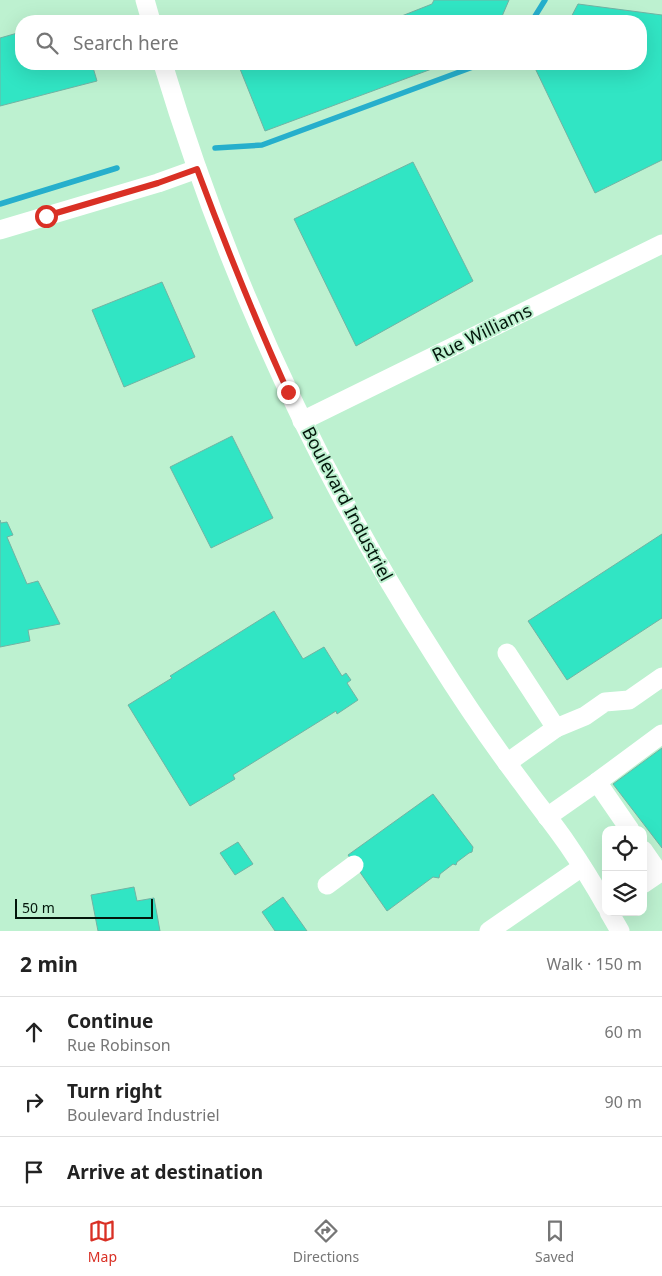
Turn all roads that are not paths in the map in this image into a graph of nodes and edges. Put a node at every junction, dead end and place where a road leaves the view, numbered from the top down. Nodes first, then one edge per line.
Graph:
1 (145, 0) edge
2 (149, 15) edge
3 (165, 70) edge
4 (197, 169) junction
5 (0, 230) edge
6 (662, 244) edge
7 (302, 421) junction
8 (507, 653) dead end
9 (662, 677) edge
10 (556, 728) junction
11 (662, 734) edge
12 (507, 763) junction
13 (597, 782) junction
14 (547, 817) junction
15 (627, 826) edge
16 (647, 855) edge
17 (354, 865) dead end
18 (582, 867) junction
19 (661, 872) edge
20 (647, 881) edge
21 (327, 885) dead end
22 (602, 900) edge
23 (612, 916) edge
24 (490, 931) edge
25 (620, 931) edge

1 - 2 street
3 - 4 street, Boulevard Industriel
4 - 5 street
4 - 7 street, Boulevard Industriel
6 - 7 street, Rue Williams
7 - 12 street, Boulevard Industriel
8 - 10 street
9 - 10 street
10 - 12 street
11 - 13 street
12 - 14 street, Boulevard Industriel
13 - 14 street
13 - 15 street
14 - 18 street, Boulevard Industriel
16 - 19 street
17 - 21 street
18 - 22 street, Boulevard Industriel
18 - 24 street
19 - 20 street
23 - 25 street

